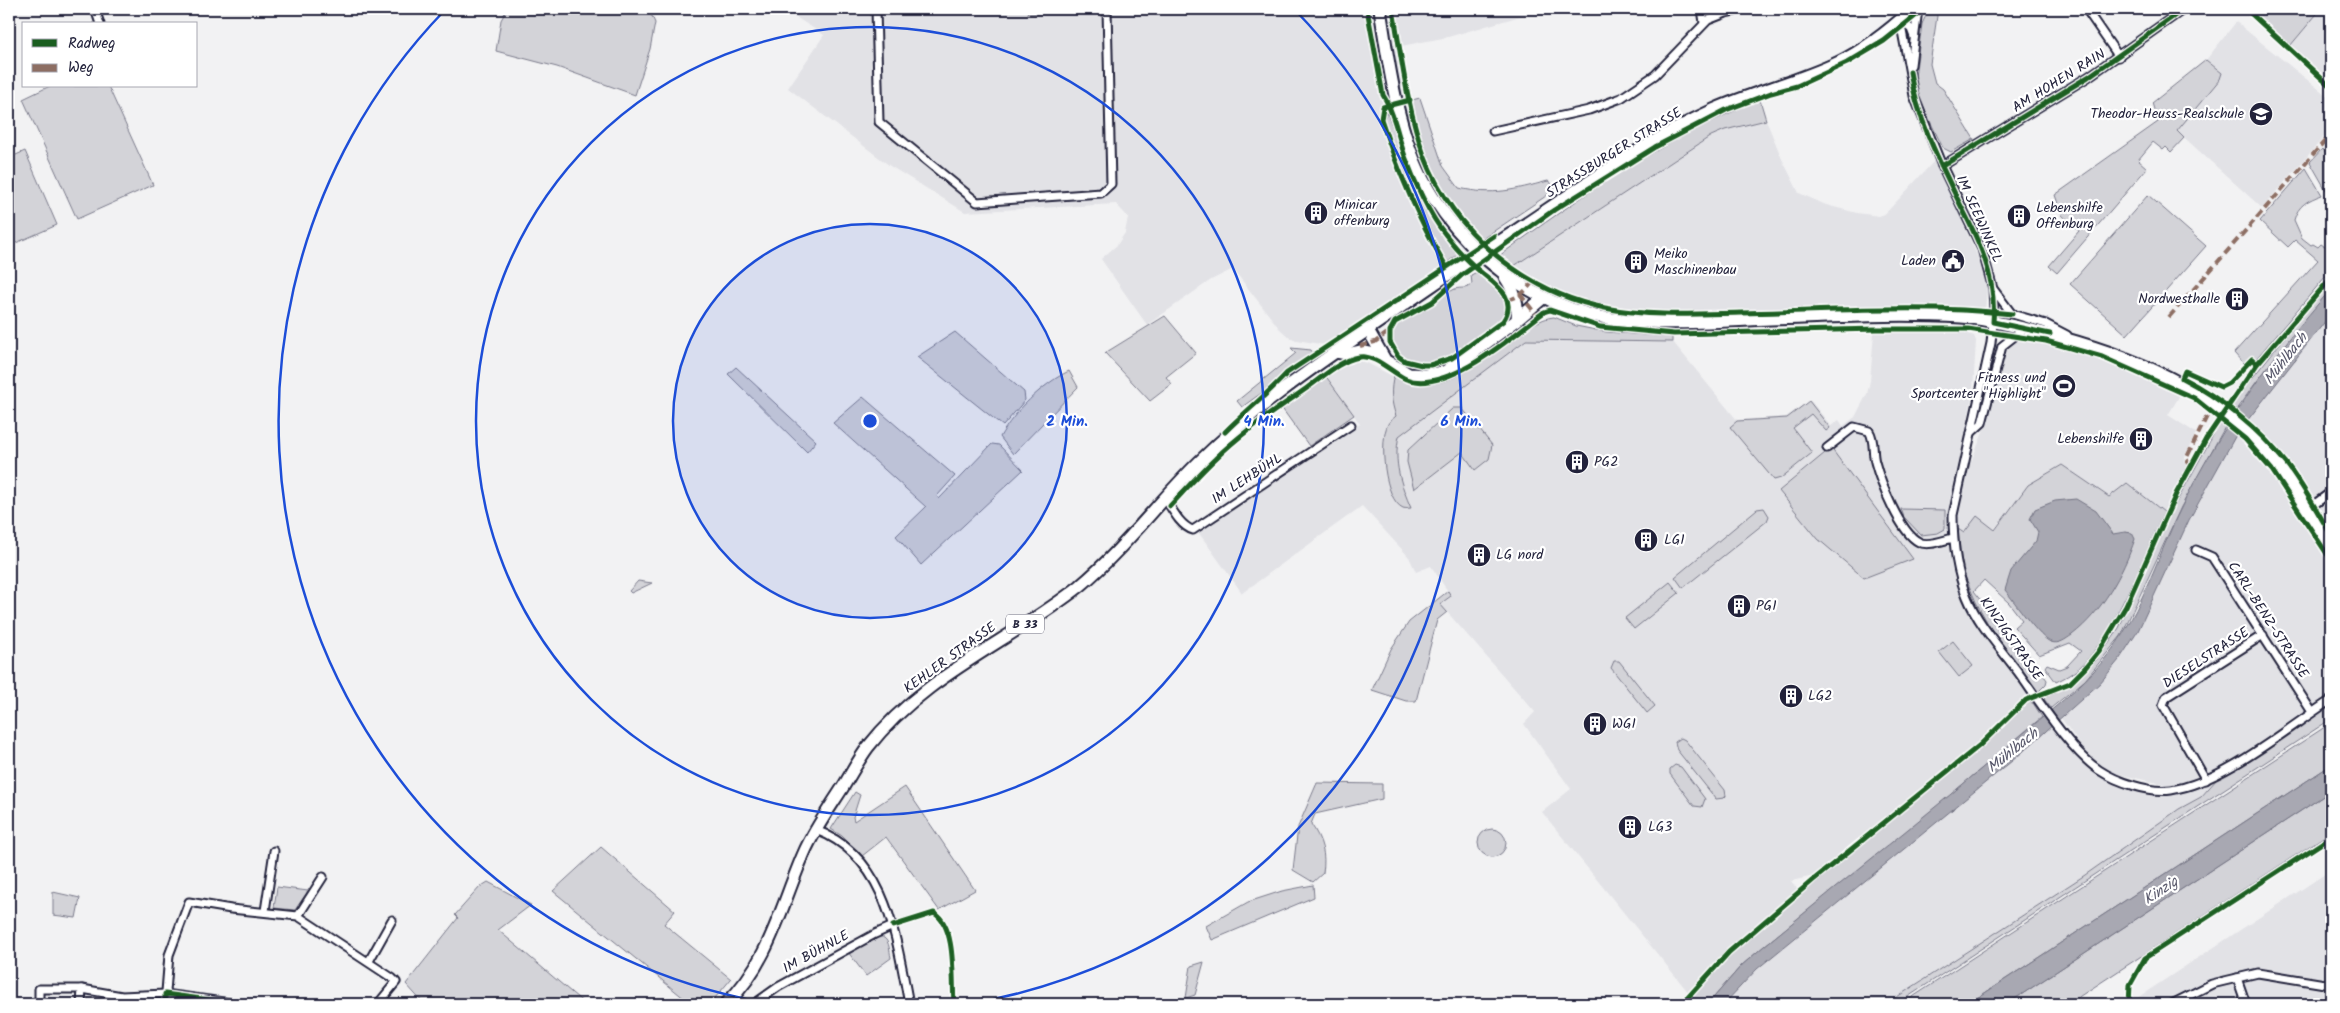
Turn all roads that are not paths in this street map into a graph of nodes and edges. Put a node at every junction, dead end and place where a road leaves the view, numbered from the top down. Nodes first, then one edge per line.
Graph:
1 (95, 9) edge
2 (876, 9) edge
3 (1107, 9) edge
4 (1380, 9) edge
5 (1702, 9) edge
6 (1744, 9) edge
7 (1904, 9) edge
8 (1912, 9) edge
9 (1918, 9) edge
10 (2086, 9) edge
11 (2184, 9) edge
12 (1900, 20) junction
13 (99, 22) edge
14 (1704, 24) junction
15 (1914, 40) junction
16 (2119, 57) junction
17 (1910, 72) junction
18 (1493, 131) dead end
19 (1942, 166) junction
20 (1504, 275) junction
21 (1993, 290) junction
22 (1542, 298) junction
23 (1517, 320) junction
24 (1993, 322) junction
25 (2025, 328) junction
26 (1368, 330) junction
27 (2075, 340) junction
28 (1336, 352) junction
29 (1384, 358) junction
30 (1351, 425) dead end
31 (1970, 433) junction
32 (1827, 448) dead end
33 (2331, 492) edge
34 (1165, 498) junction
35 (2308, 509) junction
36 (1953, 538) junction
37 (2331, 546) edge
38 (2196, 550) dead end
39 (2263, 635) junction
40 (2331, 700) edge
41 (2312, 712) junction
42 (2206, 780) junction
43 (816, 830) junction
44 (274, 851) dead end
45 (323, 876) dead end
46 (265, 911) junction
47 (298, 916) junction
48 (392, 920) dead end
49 (893, 926) junction
50 (369, 961) junction
51 (2237, 978) junction
52 (2331, 985) edge
53 (82, 989) junction
54 (166, 994) junction
55 (122, 1000) edge
56 (39, 1004) edge
57 (81, 1004) edge
58 (165, 1004) edge
59 (238, 1004) edge
60 (378, 1004) edge
61 (726, 1004) edge
62 (754, 1004) edge
63 (909, 1004) edge
64 (2172, 1004) edge
65 (2246, 1004) edge

1 - 13 street
2 - 3 street
4 - 20 main road
5 - 14 street
6 - 14 street
7 - 12 street
8 - 12 main road, STRASSBURGER STRASSE
9 - 15 street, IM SEEWINKEL
10 - 16 street
11 - 16 street, AM HOHEN RAIN
12 - 15 street
12 - 17 street, IM SEEWINKEL
12 - 26 main road, STRASSBURGER STRASSE, bridge
14 - 18 street
15 - 17 street, IM SEEWINKEL
16 - 19 street, AM HOHEN RAIN
17 - 19 street, IM SEEWINKEL
19 - 21 street, IM SEEWINKEL
20 - 22 main road
20 - 23 main road
21 - 24 street, IM SEEWINKEL
21 - 27 street
22 - 23 main road
22 - 24 main road
23 - 29 main road
24 - 25 main road
24 - 31 street, KINZIGSTRASSE
25 - 27 main road
25 - 31 street
26 - 28 main road, KEHLER STRASSE / B 33
26 - 29 main road
27 - 35 main road
28 - 29 main road
28 - 34 main road, KEHLER STRASSE / B 33
30 - 34 street, IM LEHBÜHL
31 - 36 street, KINZIGSTRASSE
32 - 36 street
33 - 35 street
34 - 43 main road, KEHLER STRASSE / B 33
35 - 37 main road
36 - 42 street, KINZIGSTRASSE
38 - 39 street, CARL-BENZ-STRASSE
39 - 41 street, CARL-BENZ-STRASSE
39 - 42 street, DIESELSTRASSE
40 - 41 street, KINZIGSTRASSE
41 - 42 street, KINZIGSTRASSE
43 - 49 street
43 - 61 main road, KEHLER STRASSE / B 33
44 - 46 street
45 - 47 street
46 - 47 street
46 - 54 street
47 - 50 street
48 - 50 street
49 - 62 street, IM BÜHNLE
49 - 63 street
50 - 60 street
51 - 52 street
51 - 64 street
51 - 65 street
53 - 55 street
53 - 56 street
53 - 57 street
54 - 55 street
54 - 58 street
54 - 59 street

